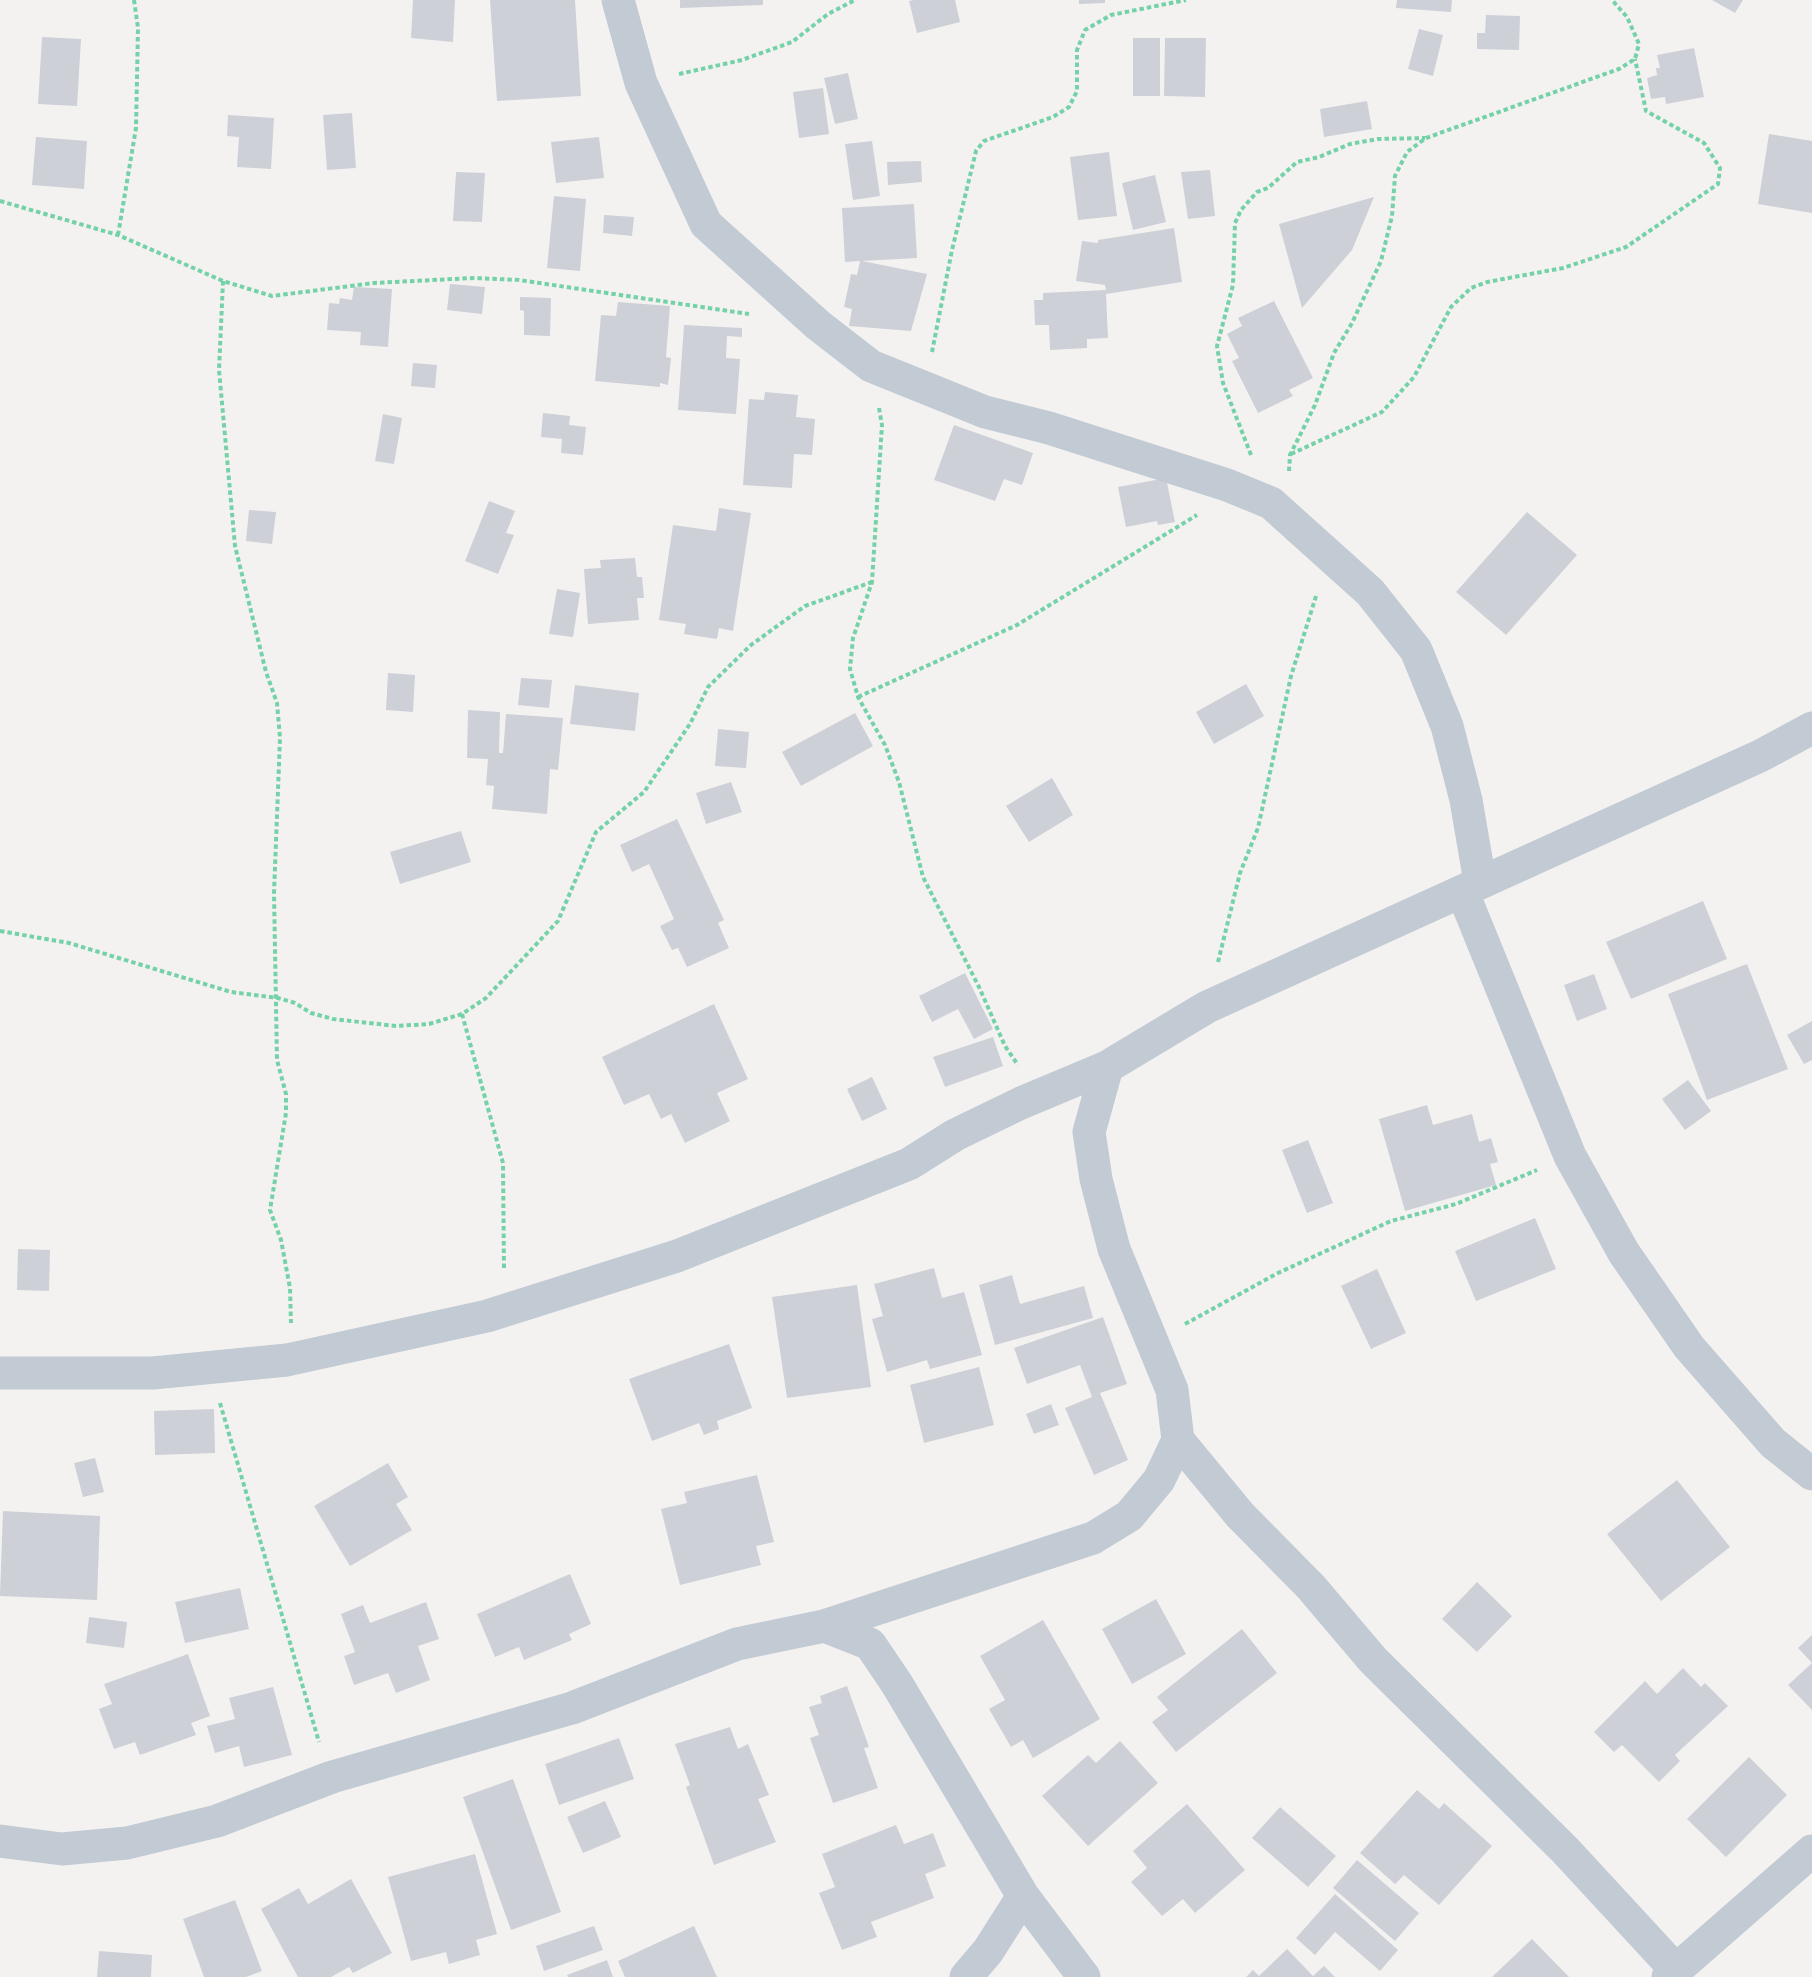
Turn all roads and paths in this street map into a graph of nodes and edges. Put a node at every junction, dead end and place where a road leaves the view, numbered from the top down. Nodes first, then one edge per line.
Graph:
1 (134, 0) edge
2 (618, 0) edge
3 (855, 0) edge
4 (1186, 0) edge
5 (1612, 0) edge
6 (1635, 59) junction
7 (641, 83) junction
8 (1426, 138) junction
9 (0, 201) edge
10 (118, 235) junction
11 (223, 281) junction
12 (750, 314) dead end
13 (871, 366) junction
14 (926, 388) junction
15 (1290, 455) junction
16 (1227, 485) junction
17 (1278, 508) junction
18 (1328, 555) junction
19 (872, 582) junction
20 (858, 697) junction
21 (1812, 728) edge
22 (1472, 887) junction
23 (0, 931) edge
24 (278, 998) junction
25 (1207, 1007) junction
26 (462, 1014) junction
27 (1107, 1067) junction
28 (1021, 1103) junction
29 (1570, 1156) junction
30 (505, 1310) junction
31 (1152, 1342) junction
32 (287, 1360) junction
33 (210, 1368) junction
34 (0, 1372) edge
35 (1178, 1440) junction
36 (1812, 1474) edge
37 (824, 1626) junction
38 (332, 1777) junction
39 (0, 1841) edge
40 (1812, 1851) edge
41 (1023, 1896) junction
42 (1671, 1973) edge
43 (966, 1977) edge
44 (1084, 1977) edge

1 - 10 path
2 - 7 street
3 - 7 path
4 - 14 path
5 - 6 path
6 - 8 path
6 - 15 path
7 - 13 street
8 - 15 path
8 - 17 path
9 - 10 path
10 - 11 path
11 - 12 path
11 - 24 path
13 - 14 street
13 - 19 path
14 - 16 street
15 - 17 path
16 - 17 street
16 - 20 path
17 - 18 street
18 - 22 street
18 - 25 path
19 - 20 path
19 - 26 path
20 - 28 path
21 - 22 street
22 - 25 street
22 - 29 street
23 - 24 path
24 - 26 path
24 - 32 path
25 - 27 street
26 - 30 path
27 - 28 street
27 - 31 street
28 - 30 street
29 - 31 path
29 - 36 street
30 - 32 street
31 - 35 street
32 - 33 street
33 - 34 street
33 - 38 path
35 - 37 street
35 - 42 street
37 - 38 street
37 - 41 street
38 - 39 street
40 - 42 street
41 - 43 street
41 - 44 street

